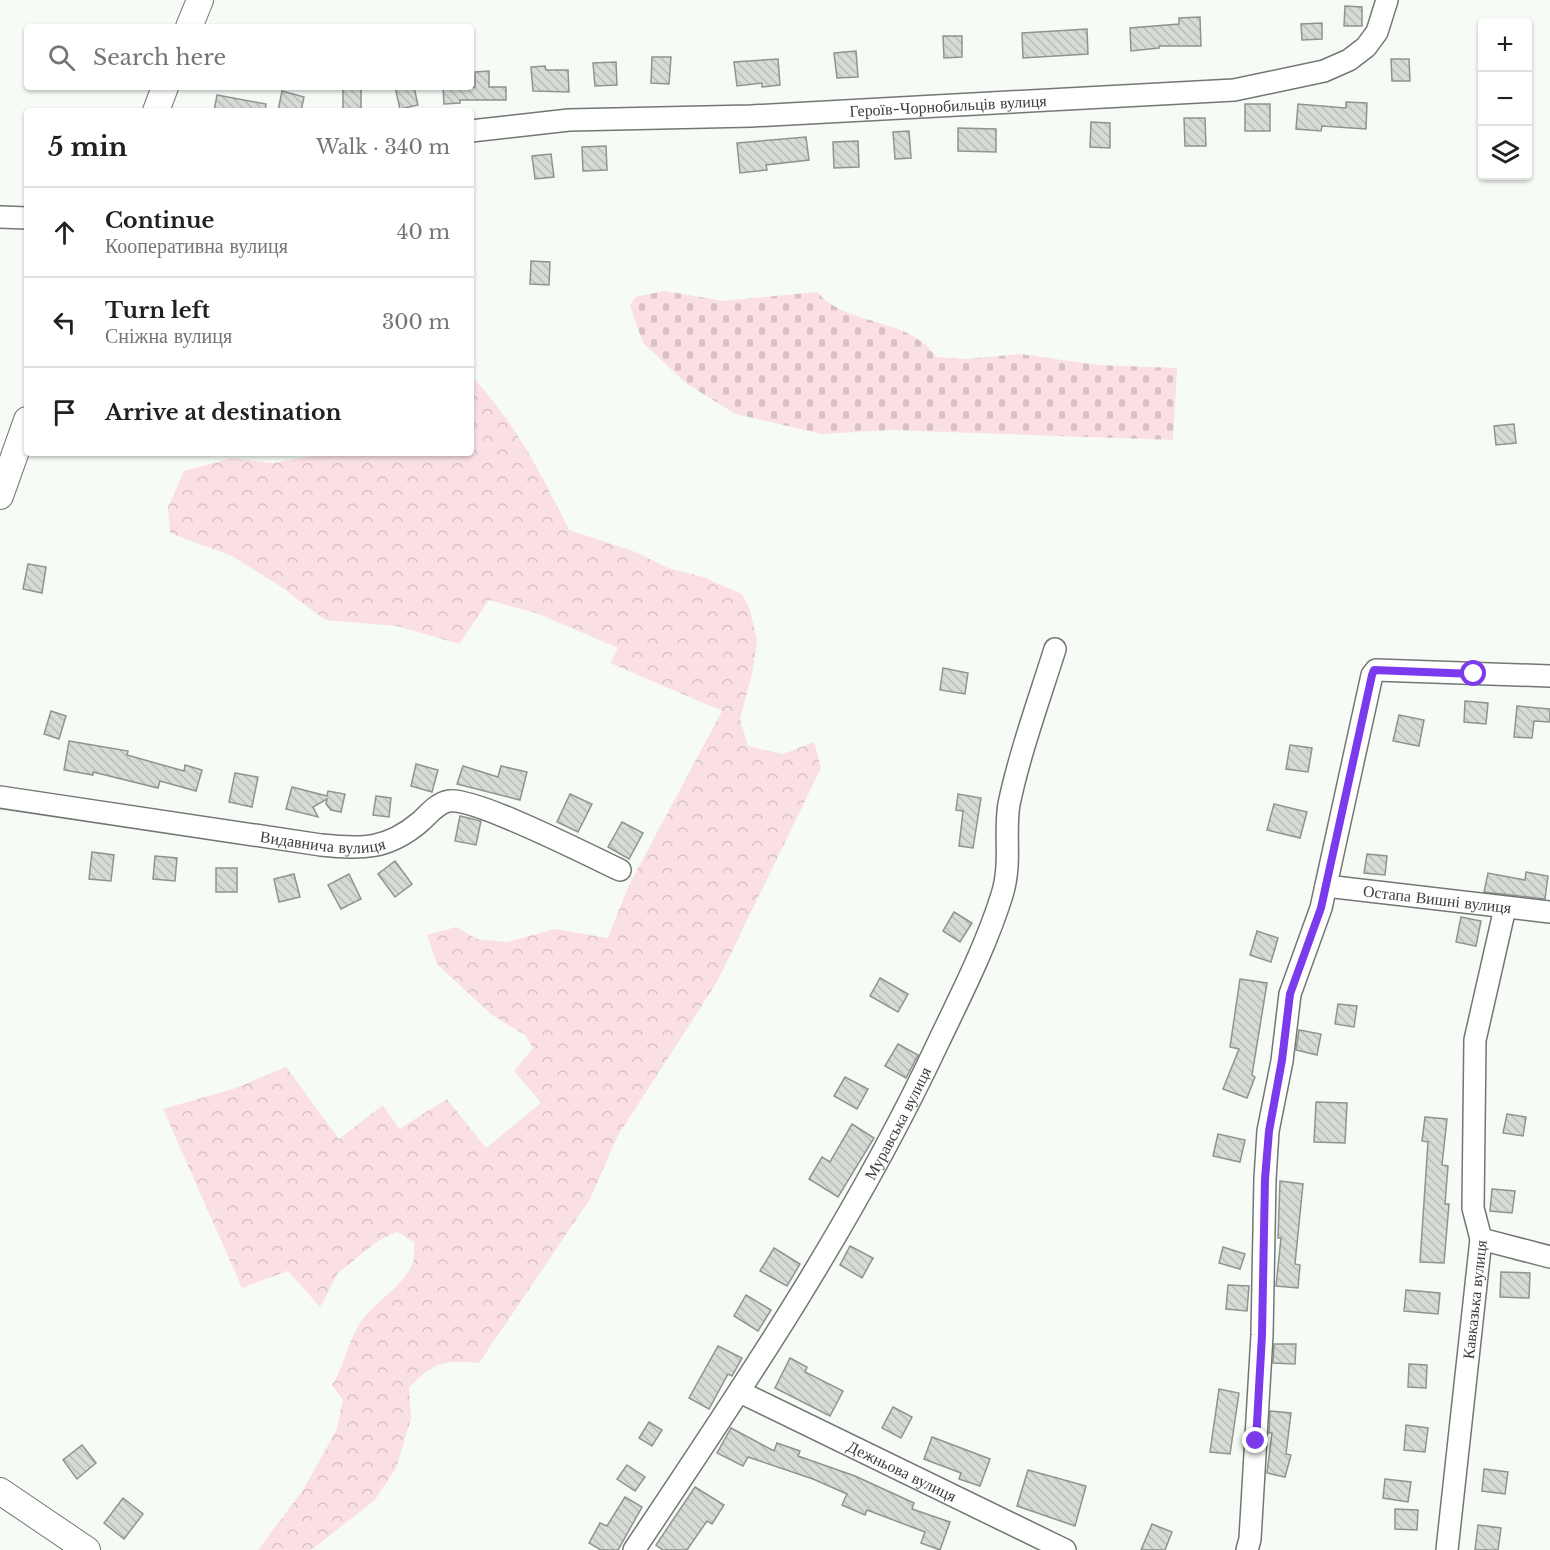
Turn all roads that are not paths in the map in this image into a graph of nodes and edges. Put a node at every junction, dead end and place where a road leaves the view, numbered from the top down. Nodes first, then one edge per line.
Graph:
1 (200, 0) edge
2 (1387, 0) edge
3 (190, 24) edge
4 (164, 90) edge
5 (157, 108) edge
6 (474, 131) edge
7 (0, 217) edge
8 (24, 218) edge
9 (24, 428) edge
10 (0, 496) edge
11 (1055, 649) dead end
12 (1550, 676) edge
13 (0, 797) edge
14 (620, 870) dead end
15 (1326, 886) junction
16 (1505, 908) junction
17 (1550, 912) edge
18 (1481, 1239) junction
19 (1550, 1257) edge
20 (740, 1392) junction
21 (0, 1491) edge
22 (87, 1550) edge
23 (634, 1550) edge
24 (1065, 1550) edge
25 (1247, 1550) edge
26 (1447, 1550) edge

1 - 3 street
2 - 6 street, Героїв-Чорнобильців вулиця
4 - 5 street
7 - 8 street
9 - 10 street
11 - 20 street, Муравська вулиця
12 - 15 street
13 - 14 street, Видавнича вулиця
15 - 16 street, Остапа Вишні вулиця
15 - 25 street
16 - 17 street, Остапа Вишні вулиця
16 - 18 street, Кавказька вулиця
18 - 19 street
18 - 26 street, Кавказька вулиця
20 - 23 street, Муравська вулиця
20 - 24 street, Дежньова вулиця
21 - 22 street

